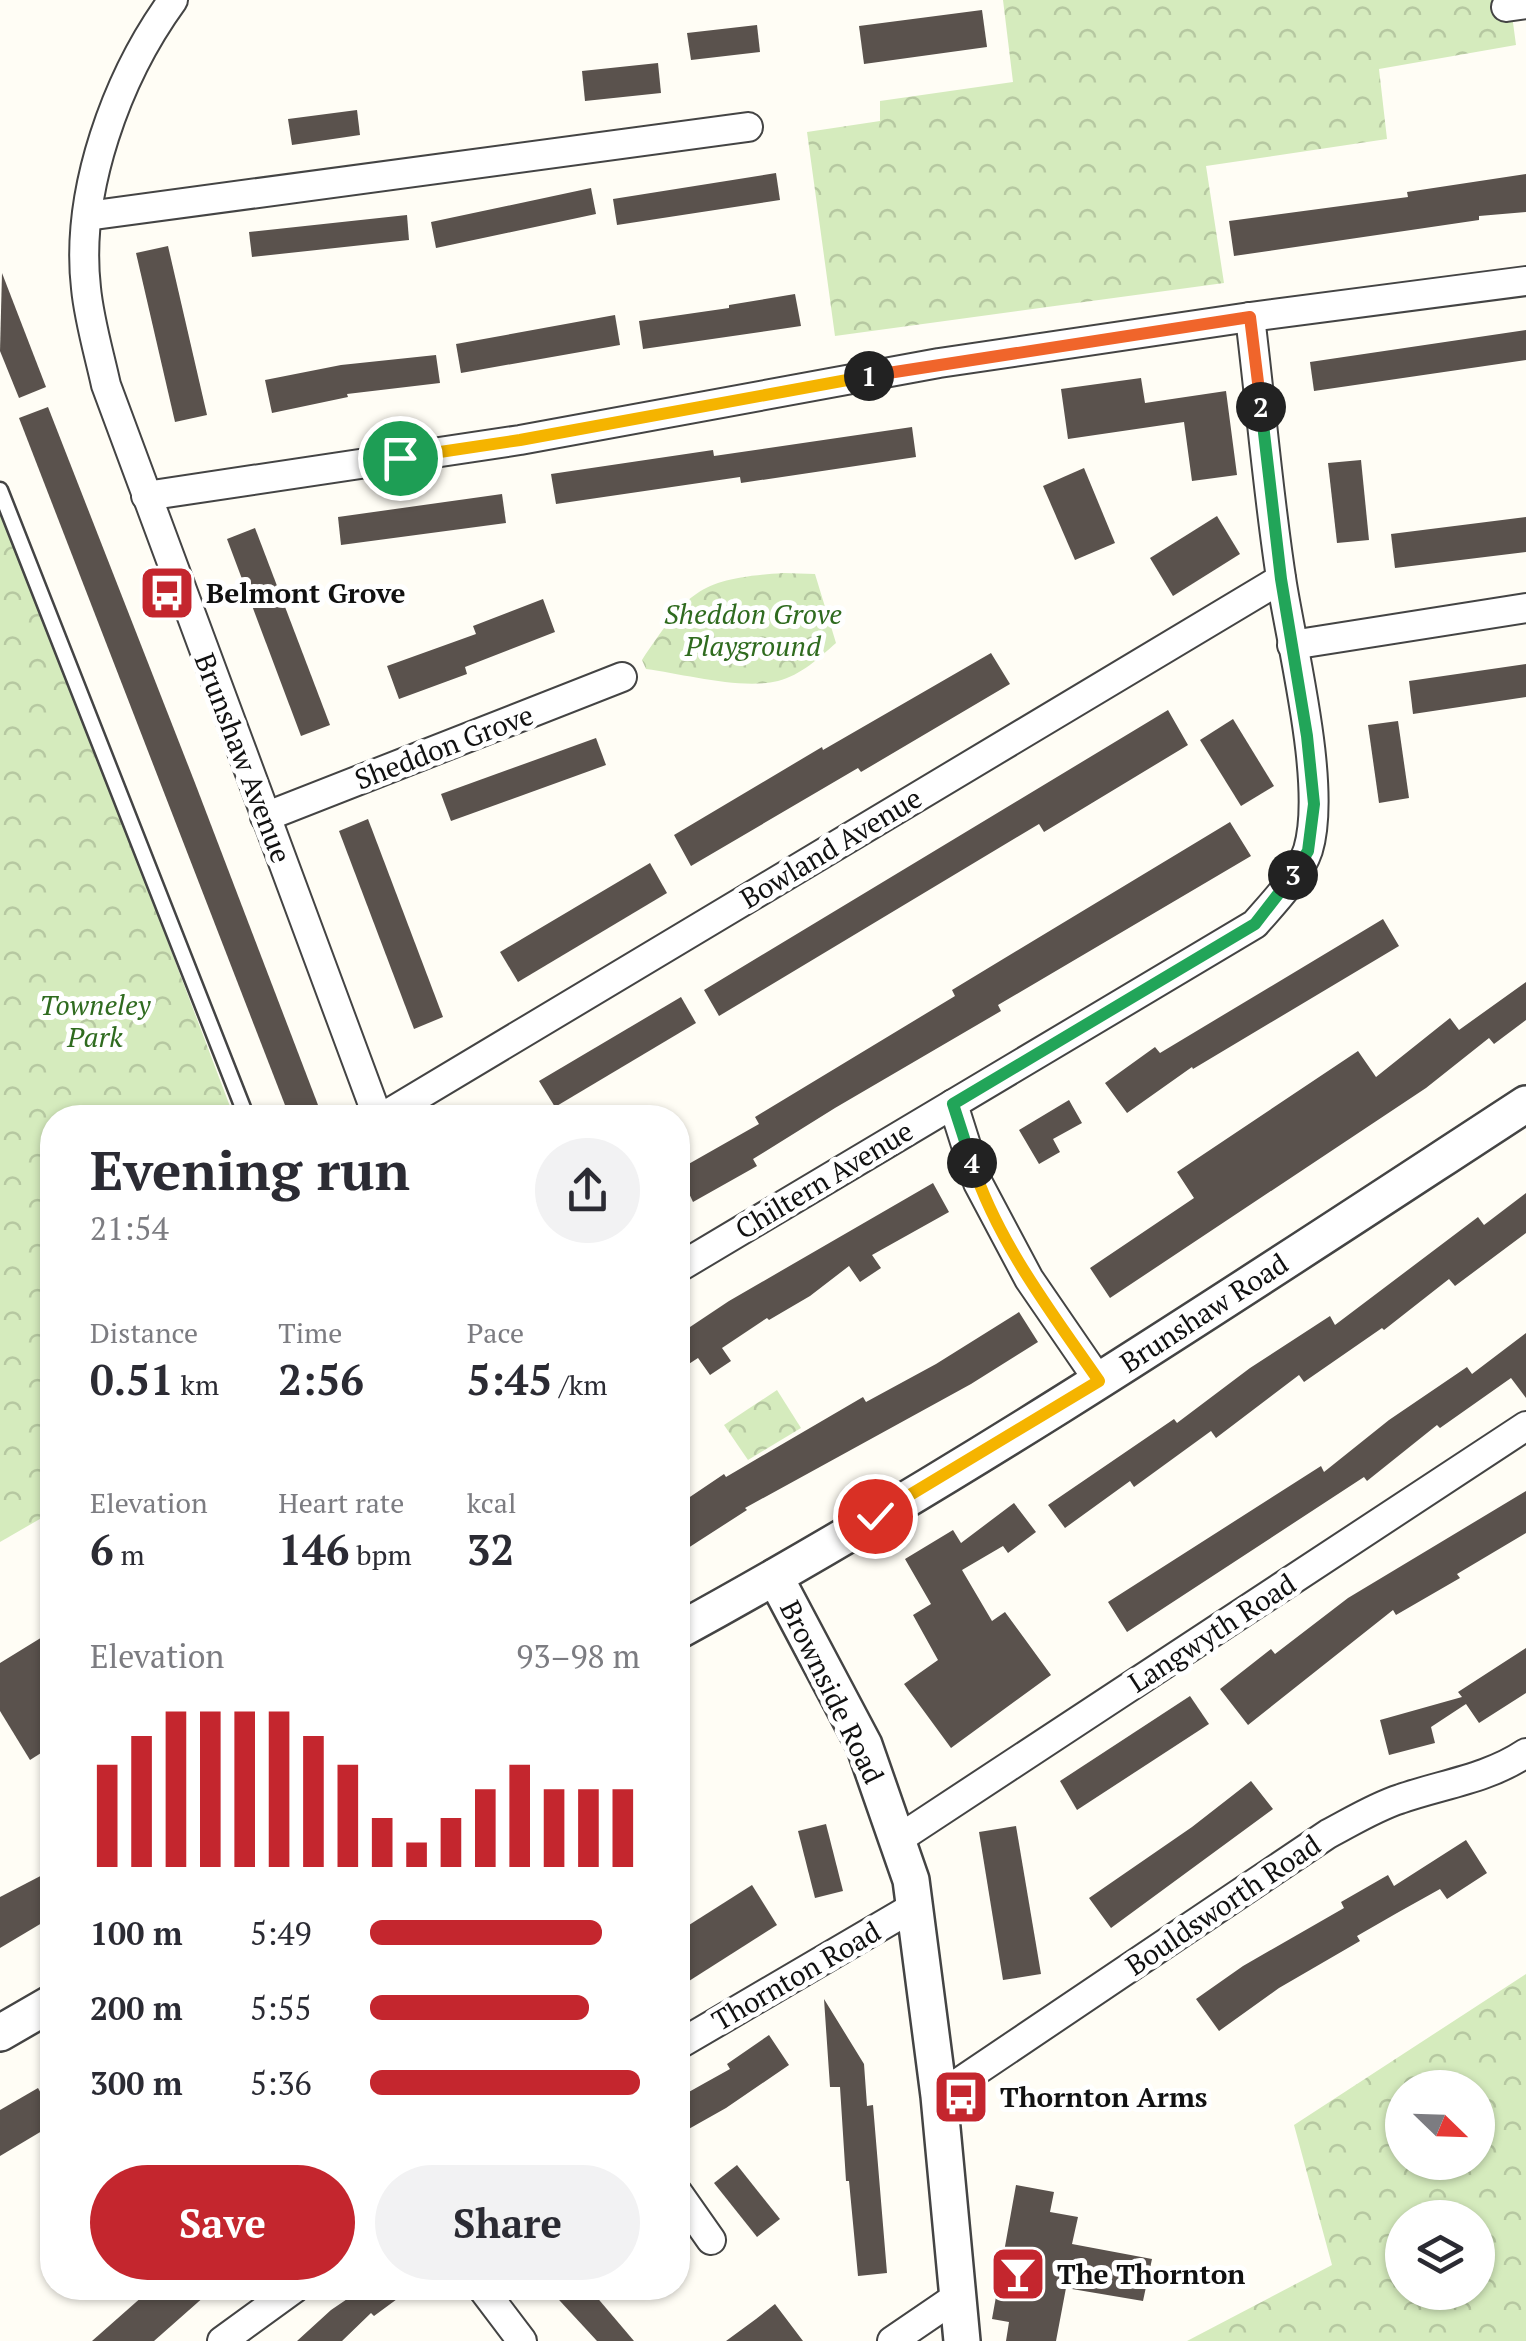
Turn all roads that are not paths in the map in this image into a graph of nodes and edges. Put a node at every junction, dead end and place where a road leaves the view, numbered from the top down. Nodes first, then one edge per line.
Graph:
1 (173, 0) edge
2 (748, 127) dead end
3 (87, 216) junction
4 (1526, 281) edge
5 (1250, 317) junction
6 (0, 490) edge
7 (146, 496) junction
8 (1281, 579) junction
9 (1526, 608) edge
10 (1292, 645) junction
11 (622, 677) dead end
12 (265, 817) junction
13 (953, 1104) junction
14 (1526, 1104) edge
15 (242, 1105) edge
16 (375, 1105) edge
17 (402, 1105) edge
18 (690, 1261) edge
19 (1099, 1381) junction
20 (1526, 1426) edge
21 (776, 1577) junction
22 (690, 1624) edge
23 (1526, 1753) edge
24 (897, 1840) junction
25 (915, 1906) junction
26 (40, 2010) edge
27 (0, 2033) edge
28 (690, 2038) edge
29 (940, 2096) junction
30 (690, 2210) edge
31 (711, 2240) dead end
32 (958, 2296) junction
33 (278, 2300) edge
34 (491, 2300) edge
35 (222, 2341) edge
36 (522, 2341) edge
37 (892, 2341) edge
38 (962, 2341) edge

1 - 3 street, Brunshaw Avenue
2 - 3 street
3 - 7 street, Brunshaw Avenue
4 - 5 street
5 - 7 street
5 - 8 street, Chiltern Avenue
6 - 15 lane
7 - 12 street, Brunshaw Avenue
8 - 10 street, Chiltern Avenue
8 - 17 street, Bowland Avenue
9 - 10 street
10 - 13 street, Chiltern Avenue
11 - 12 street, Sheddon Grove
12 - 16 street, Brunshaw Avenue
13 - 18 street, Chiltern Avenue
13 - 19 street
14 - 19 street, Brunshaw Road
19 - 21 street, Brunshaw Road
20 - 24 street, Langwyth Road
21 - 22 street, Brunshaw Road
21 - 24 street, Brownside Road
23 - 29 street, Bouldsworth Road
24 - 25 street, Brownside Road
25 - 28 street, Thornton Road
25 - 29 street, Brownside Road
26 - 27 street
29 - 32 street, Brownside Road
30 - 31 street
32 - 37 street
32 - 38 street, Brownside Road
33 - 35 street
34 - 36 street

